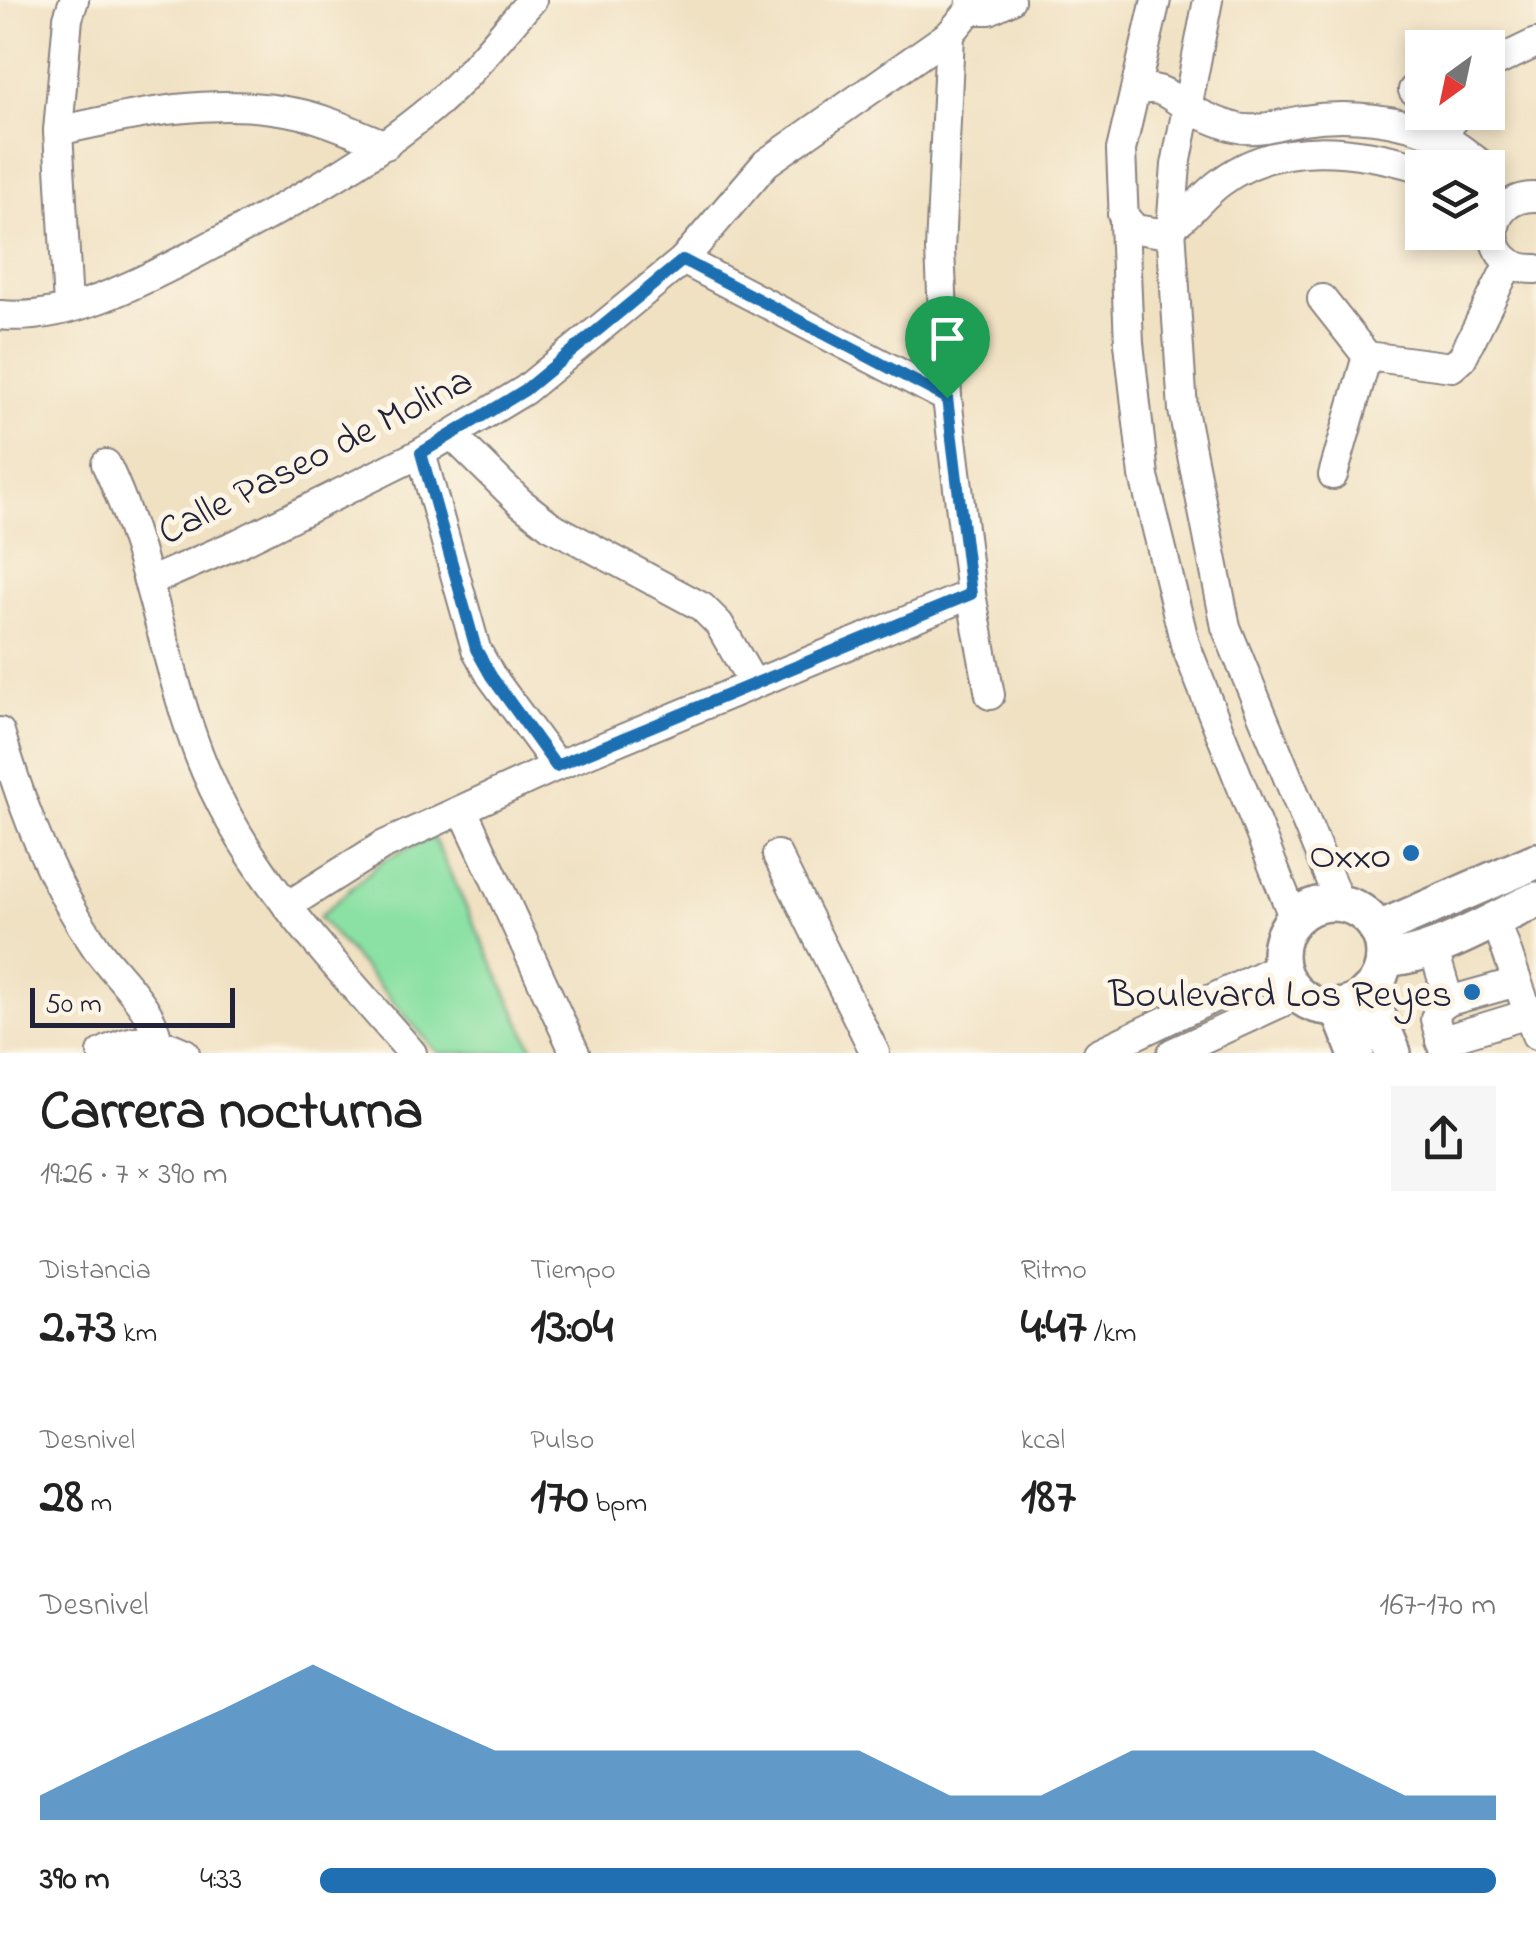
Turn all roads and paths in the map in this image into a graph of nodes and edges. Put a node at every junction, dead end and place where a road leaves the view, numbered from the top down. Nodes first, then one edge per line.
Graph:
1 (74, 0) edge
2 (532, 0) edge
3 (1010, 0) edge
4 (1156, 0) edge
5 (1208, 0) edge
6 (971, 5) edge
7 (950, 34) junction
8 (1536, 43) edge
9 (1505, 58) edge
10 (1136, 91) junction
11 (1186, 106) junction
12 (1405, 125) edge
13 (1453, 130) edge
14 (58, 131) junction
15 (386, 144) junction
16 (1471, 150) edge
17 (1405, 163) edge
18 (1505, 180) edge
19 (1532, 197) edge
20 (1505, 207) edge
21 (1122, 214) junction
22 (1171, 228) junction
23 (1501, 250) edge
24 (683, 260) junction
25 (1523, 266) edge
26 (1322, 299) dead end
27 (68, 306) junction
28 (0, 315) edge
29 (1366, 356) junction
30 (947, 398) junction
31 (453, 436) junction
32 (421, 453) junction
33 (106, 464) dead end
34 (1333, 475) dead end
35 (149, 582) junction
36 (971, 594) junction
37 (1222, 604) junction
38 (1179, 618) junction
39 (753, 683) junction
40 (990, 695) dead end
41 (0, 732) edge
42 (1280, 757) junction
43 (556, 766) junction
44 (1237, 776) junction
45 (463, 810) junction
46 (777, 855) dead end
47 (1536, 861) edge
48 (1536, 900) edge
49 (1340, 904) junction
50 (287, 906) junction
51 (1495, 918) junction
52 (1294, 920) junction
53 (1380, 944) junction
54 (1432, 947) junction
55 (1289, 981) junction
56 (1517, 982) junction
57 (1353, 1000) junction
58 (1450, 1001) junction
59 (1532, 1024) edge
60 (159, 1047) edge
61 (1442, 1047) edge
62 (102, 1053) edge
63 (185, 1053) edge
64 (412, 1053) edge
65 (574, 1053) edge
66 (875, 1053) edge
67 (1098, 1053) edge
68 (1172, 1053) edge
69 (1356, 1053) edge
70 (1393, 1053) edge

1 - 14 street
2 - 15 street
3 - 6 street, Calle Paseo de Molina
4 - 10 street
5 - 11 street
6 - 7 street, Calle Paseo de Molina
7 - 24 street, Calle Paseo de Molina
7 - 30 street
8 - 9 street
10 - 11 street
10 - 21 street
11 - 12 street
11 - 22 street
13 - 16 street
14 - 15 street
14 - 27 street
15 - 27 street
17 - 22 street
18 - 19 street
19 - 20 street
21 - 22 street
21 - 38 street
22 - 37 street
23 - 25 street
24 - 30 street
24 - 31 street, Calle Paseo de Molina
25 - 29 street
26 - 29 street
27 - 28 street
29 - 34 street
30 - 36 street
31 - 32 street, Calle Paseo de Molina
31 - 39 street
32 - 35 street, Calle Paseo de Molina
32 - 43 street
33 - 35 street
35 - 50 street
36 - 39 street
36 - 40 street
37 - 38 street
37 - 42 street
38 - 44 street
39 - 43 street
41 - 60 street
42 - 44 street
42 - 49 street
43 - 45 street
44 - 52 street
45 - 50 street
45 - 65 street
46 - 66 street
47 - 53 main road
48 - 51 main road
49 - 52 main road
49 - 53 main road
50 - 64 street
51 - 54 main road
51 - 56 street
52 - 55 main road
53 - 54 main road
53 - 57 main road
54 - 58 street
55 - 57 main road
55 - 67 street
55 - 68 street
56 - 58 street
56 - 59 street
57 - 69 main road
57 - 70 main road
58 - 61 street
59 - 61 street
60 - 62 street
60 - 63 street

